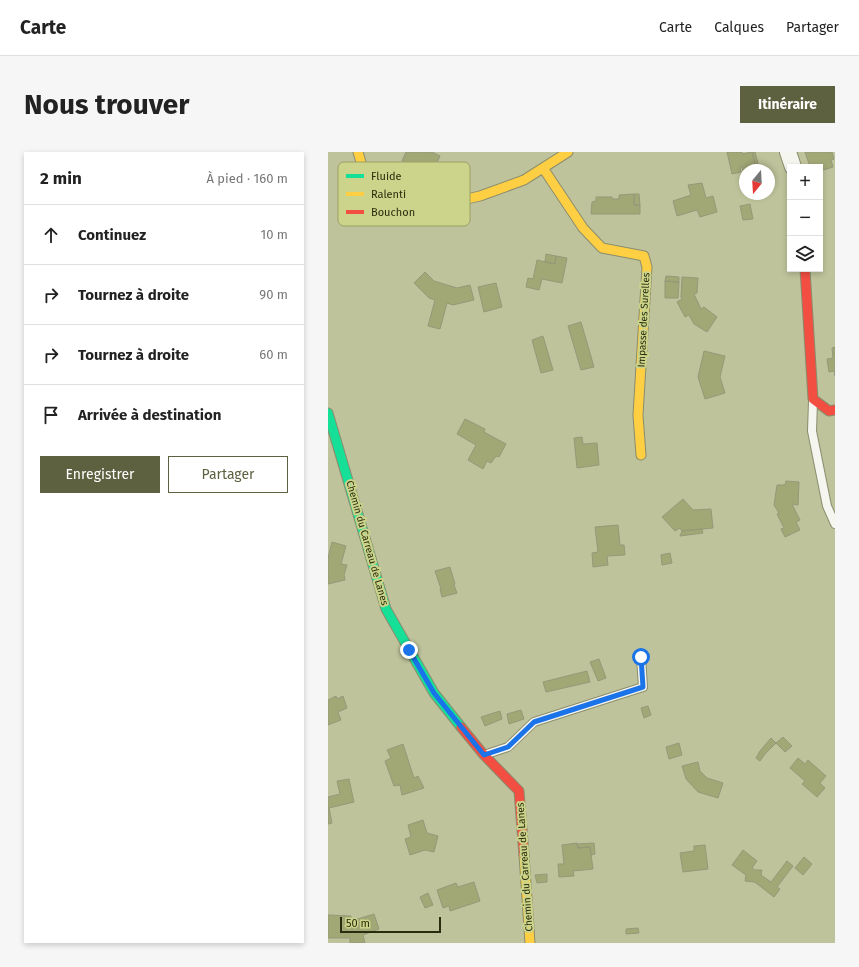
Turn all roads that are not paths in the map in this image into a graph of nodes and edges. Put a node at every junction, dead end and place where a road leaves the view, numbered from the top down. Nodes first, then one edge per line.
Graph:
1 (358, 152) edge
2 (568, 152) edge
3 (788, 152) edge
4 (361, 162) edge
5 (792, 164) edge
6 (543, 168) junction
7 (470, 198) edge
8 (805, 272) edge
9 (813, 399) junction
10 (835, 410) edge
11 (328, 413) edge
12 (641, 455) dead end
13 (835, 524) edge
14 (641, 657) dead end
15 (484, 755) junction
16 (530, 943) edge

1 - 4 street
2 - 6 street
3 - 5 street
6 - 7 street
6 - 12 street, Impasse des Surelles
8 - 9 street
9 - 10 street
9 - 13 lane
11 - 15 street, Chemin du Carreau de Lanes
14 - 15 lane
15 - 16 street, Chemin du Carreau de Lanes

